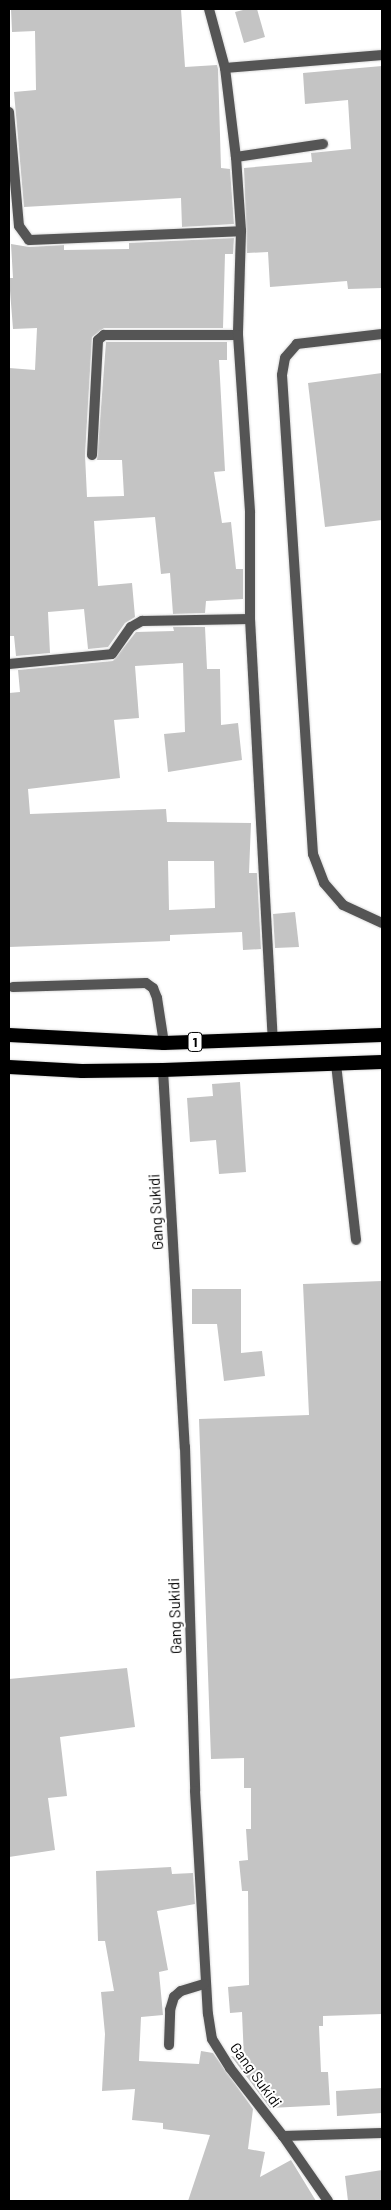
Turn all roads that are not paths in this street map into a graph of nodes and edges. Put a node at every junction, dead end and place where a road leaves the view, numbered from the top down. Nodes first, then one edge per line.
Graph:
1 (209, 9) edge
2 (382, 55) edge
3 (225, 68) junction
4 (9, 112) edge
5 (323, 144) dead end
6 (236, 157) junction
7 (241, 231) junction
8 (238, 334) junction
9 (382, 334) edge
10 (92, 455) dead end
11 (250, 619) junction
12 (9, 664) edge
13 (382, 923) edge
14 (13, 987) dead end
15 (9, 1035) edge
16 (382, 1035) edge
17 (273, 1038) junction
18 (164, 1043) junction
19 (382, 1062) edge
20 (336, 1064) junction
21 (9, 1067) edge
22 (162, 1070) junction
23 (356, 1240) dead end
24 (204, 1984) junction
25 (169, 2045) dead end
26 (382, 2133) edge
27 (284, 2136) junction
28 (328, 2201) edge

1 - 3 street
2 - 3 street
3 - 6 street
4 - 7 street
5 - 6 street
6 - 7 street
7 - 8 street
8 - 10 street
8 - 11 street
9 - 13 street
11 - 12 street
11 - 17 street
14 - 18 street
15 - 18 highway, 1
16 - 17 highway, 1
17 - 18 highway, 1
19 - 20 highway, 1
20 - 22 highway, 1
20 - 23 street
21 - 22 highway, 1
22 - 24 street, Gang Sukidi
24 - 25 street
24 - 27 street, Gang Sukidi
26 - 27 street
27 - 28 street, Gang Sukidi

